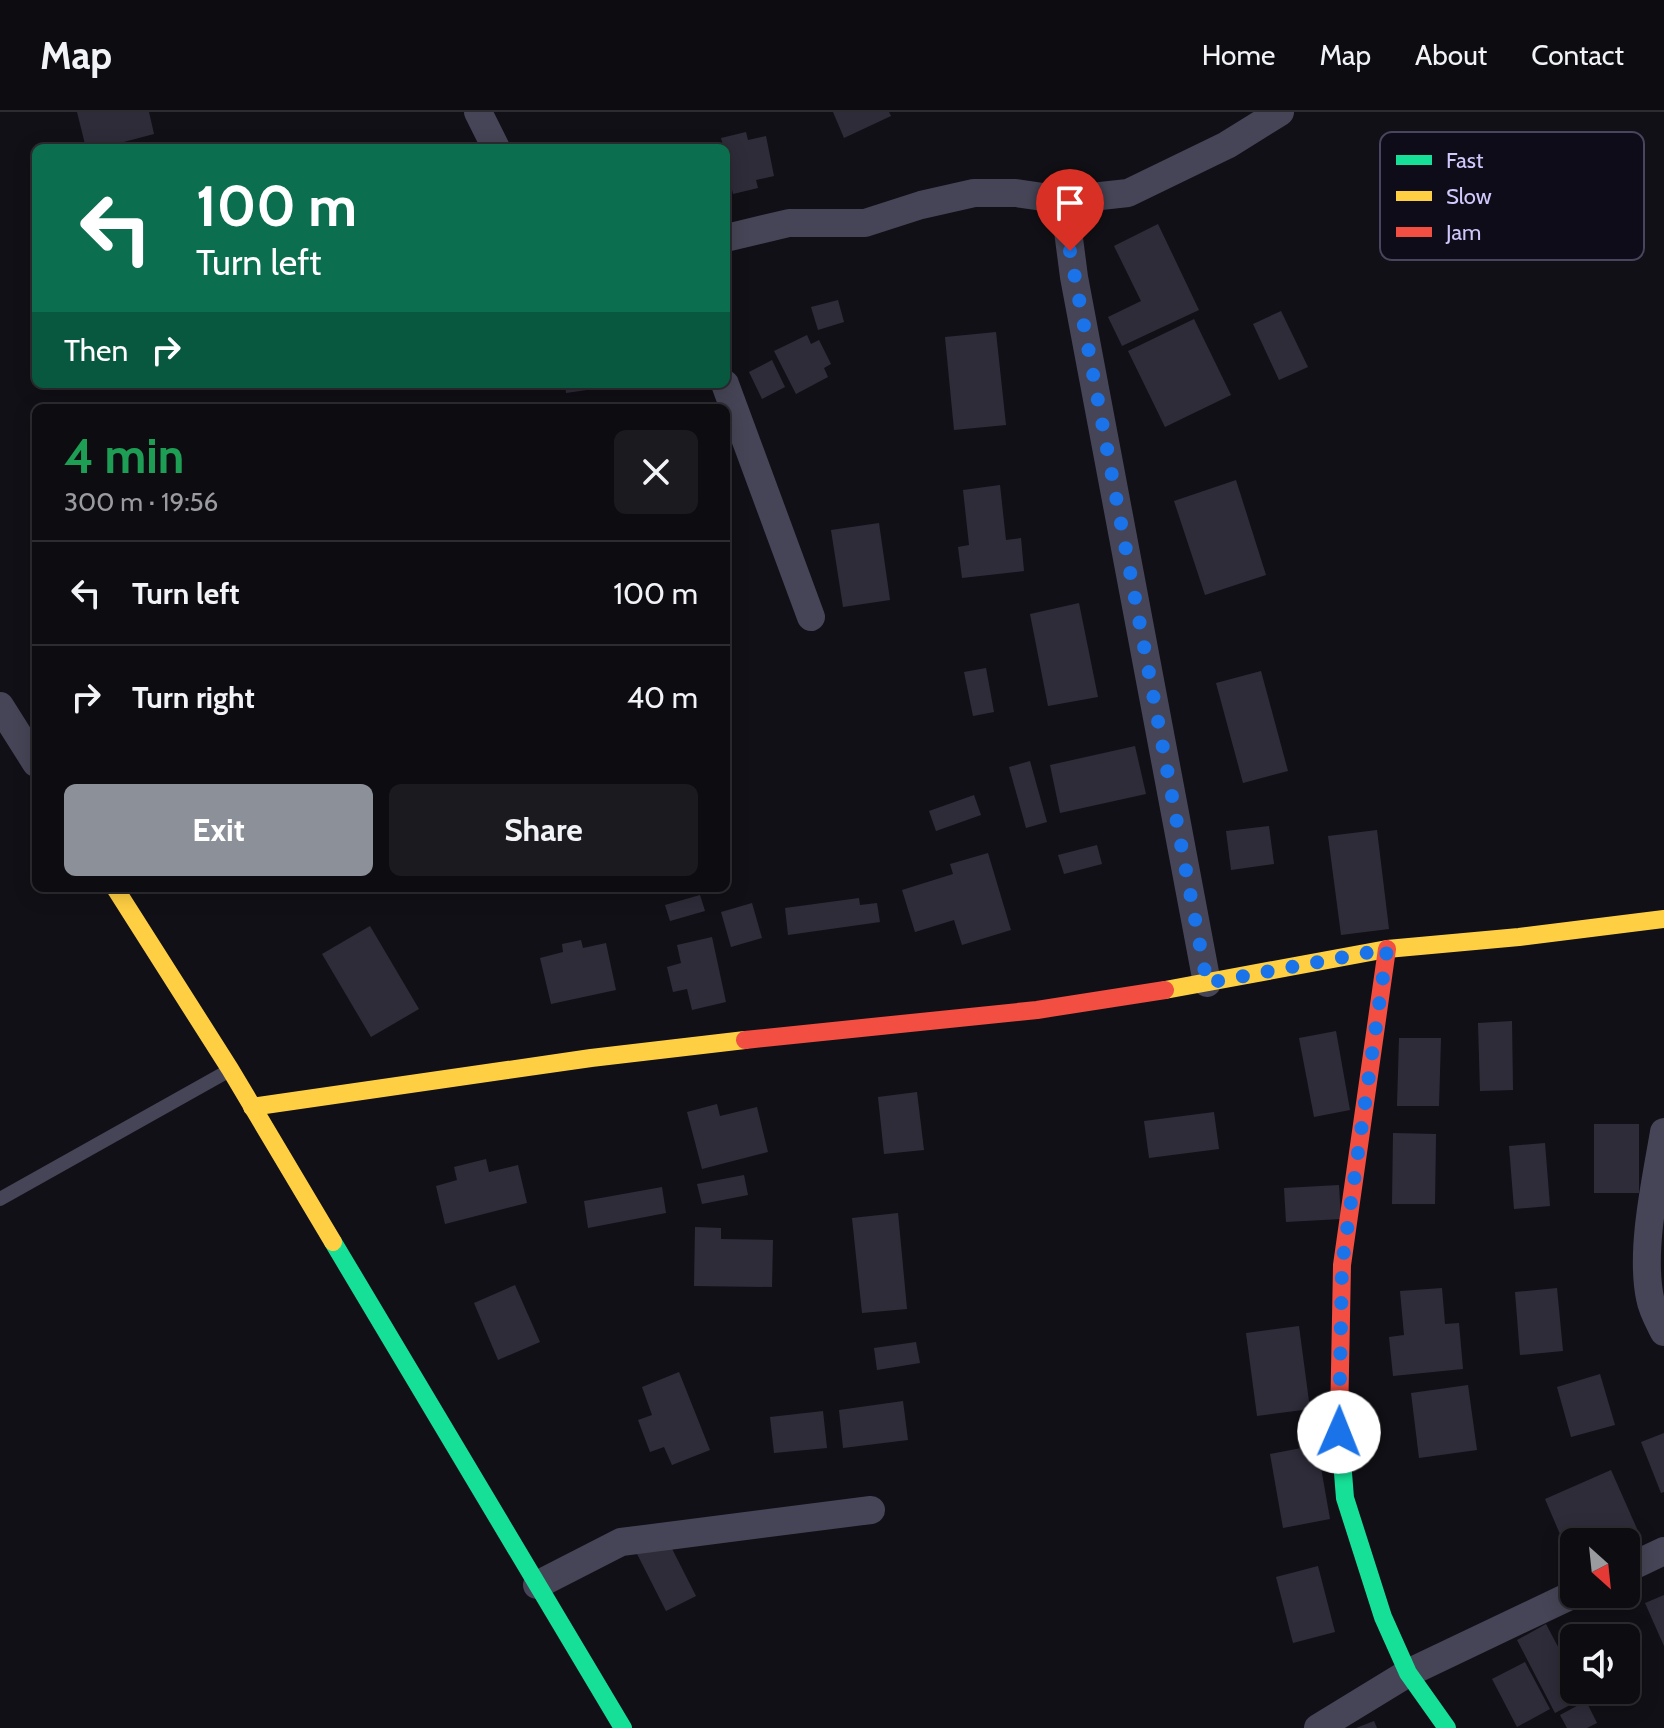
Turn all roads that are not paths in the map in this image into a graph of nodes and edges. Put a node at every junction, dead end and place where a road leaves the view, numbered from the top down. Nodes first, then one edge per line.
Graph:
1 (478, 112) edge
2 (1280, 112) edge
3 (494, 144) edge
4 (1064, 200) junction
5 (730, 237) edge
6 (726, 388) edge
7 (811, 617) dead end
8 (0, 706) edge
9 (32, 757) edge
10 (118, 892) edge
11 (1664, 919) edge
12 (1387, 949) junction
13 (1207, 983) junction
14 (230, 1069) junction
15 (252, 1107) junction
16 (1664, 1132) edge
17 (0, 1199) edge
18 (1664, 1332) edge
19 (871, 1510) dead end
20 (1664, 1551) edge
21 (1640, 1562) edge
22 (537, 1585) junction
23 (1560, 1601) edge
24 (1408, 1673) junction
25 (623, 1728) edge
26 (1318, 1728) edge
27 (1447, 1728) edge

1 - 3 street
2 - 4 street
4 - 5 street
4 - 13 street
6 - 7 street
8 - 9 street
10 - 14 street
11 - 12 street
12 - 13 street
12 - 24 street
13 - 15 street
14 - 15 street
14 - 17 lane
15 - 22 street
16 - 18 street
19 - 22 street
20 - 21 street
22 - 25 street
23 - 24 street
24 - 26 street
24 - 27 street

